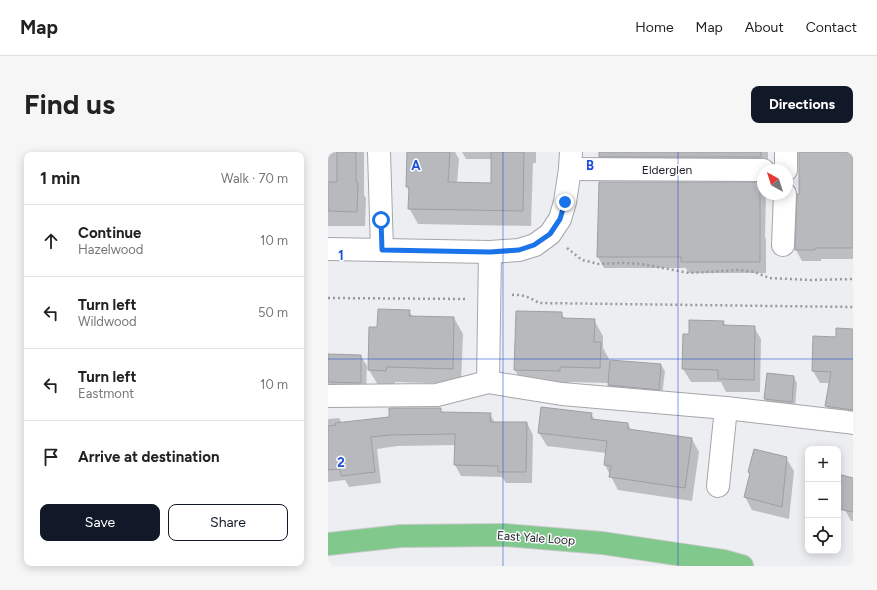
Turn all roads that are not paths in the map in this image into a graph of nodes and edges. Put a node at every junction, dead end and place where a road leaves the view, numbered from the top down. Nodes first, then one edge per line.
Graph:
1 (379, 152) edge
2 (786, 152) edge
3 (570, 161) edge
4 (786, 164) edge
5 (757, 170) edge
6 (785, 200) edge
7 (783, 245) dead end
8 (328, 249) edge
9 (382, 250) junction
10 (490, 252) junction
11 (488, 382) junction
12 (328, 396) edge
13 (726, 408) junction
14 (853, 423) edge
15 (718, 486) dead end
16 (328, 544) edge
17 (742, 566) edge

1 - 9 street
2 - 4 street
3 - 5 street, Elderglen
3 - 10 street
6 - 7 street
8 - 9 street
9 - 10 street
10 - 11 street
11 - 12 street
11 - 13 street
13 - 14 street
13 - 15 street
16 - 17 main road, East Yale Loop

